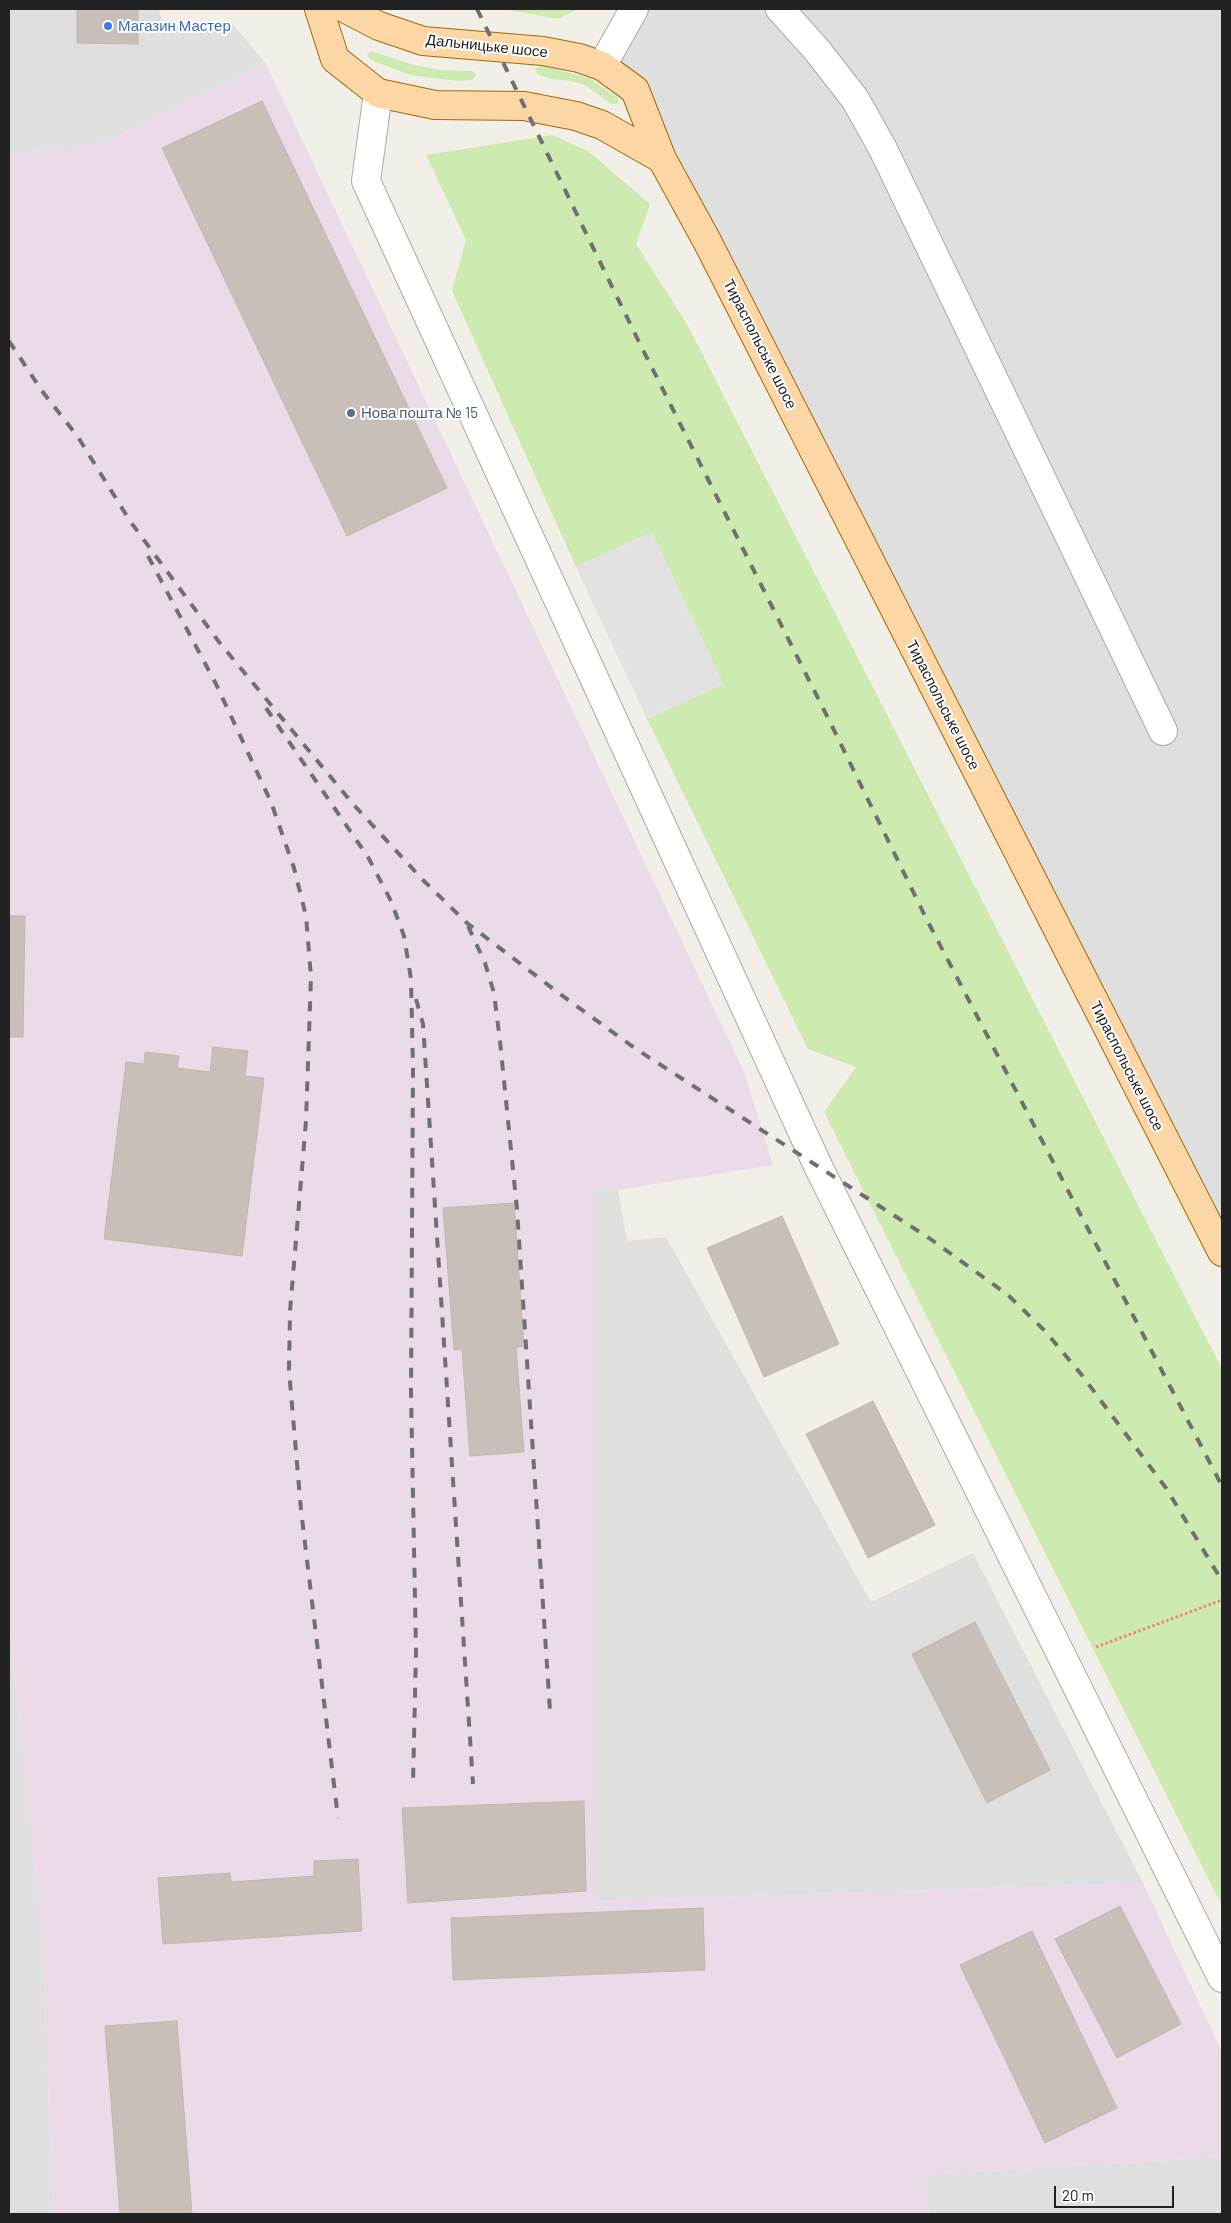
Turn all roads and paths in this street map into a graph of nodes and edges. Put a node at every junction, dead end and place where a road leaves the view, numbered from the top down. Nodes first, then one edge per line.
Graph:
1 (319, 9) edge
2 (346, 9) edge
3 (634, 9) edge
4 (780, 9) edge
5 (602, 66) junction
6 (378, 93) junction
7 (662, 159) junction
8 (1163, 731) dead end
9 (1222, 1252) edge
10 (1222, 1600) edge
11 (1063, 1658) junction
12 (1222, 1978) edge

1 - 6 main road
2 - 5 main road, Дальницьке шосе
3 - 5 street
4 - 8 street
5 - 7 main road, Тираспольське шосе
6 - 7 main road
6 - 11 street
7 - 9 main road, Тираспольське шосе
10 - 11 path
11 - 12 street

